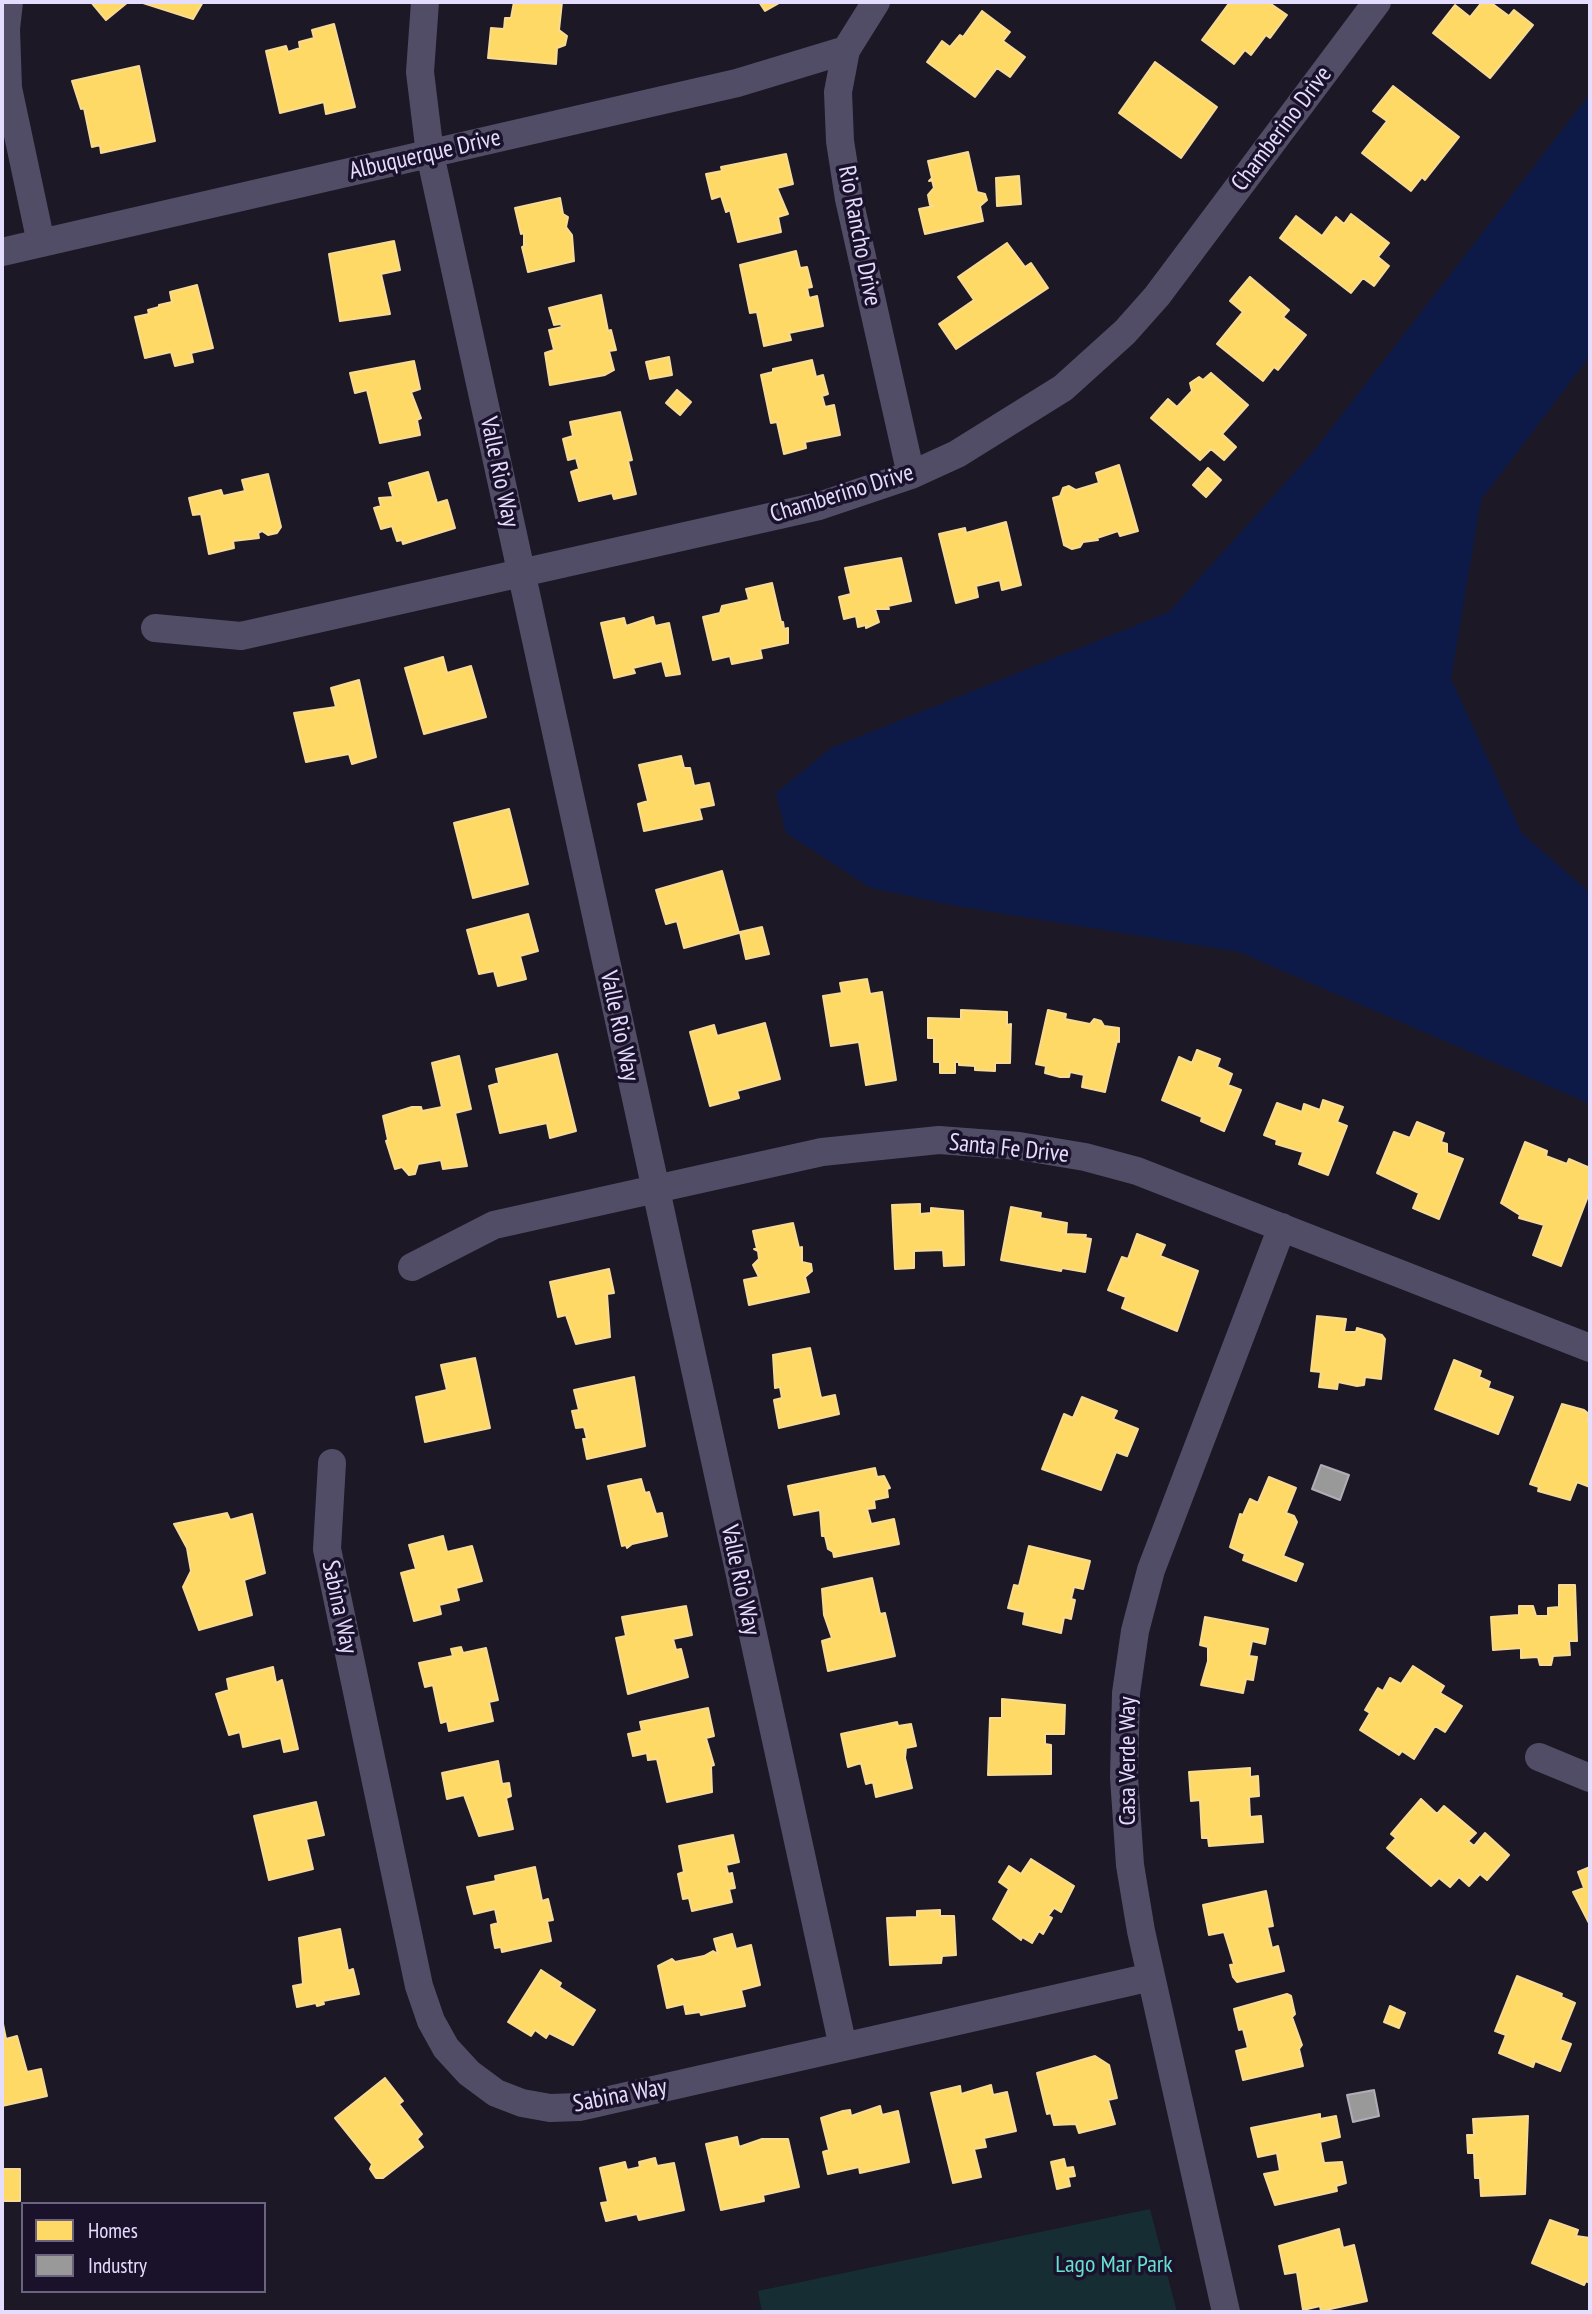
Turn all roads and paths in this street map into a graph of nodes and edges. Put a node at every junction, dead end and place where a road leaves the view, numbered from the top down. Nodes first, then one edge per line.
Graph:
1 (9, 2) edge
2 (425, 2) edge
3 (876, 2) edge
4 (1377, 2) edge
5 (846, 50) junction
6 (430, 155) junction
7 (41, 243) junction
8 (2, 252) edge
9 (911, 475) junction
10 (521, 573) junction
11 (155, 628) dead end
12 (654, 1187) junction
13 (1282, 1227) junction
14 (412, 1268) dead end
15 (1590, 1348) edge
16 (332, 1464) dead end
17 (1539, 1757) dead end
18 (1590, 1778) edge
19 (1151, 1977) junction
20 (843, 2047) junction
21 (1226, 2312) edge

1 - 7 street
2 - 6 street, Valle Rio Way
3 - 5 street, Rio Rancho Drive
4 - 9 street, Chamberino Drive
5 - 6 street, Albuquerque Drive
5 - 9 street, Rio Rancho Drive
6 - 7 street, Albuquerque Drive
6 - 10 street, Valle Rio Way
7 - 8 street, Albuquerque Drive
9 - 10 street, Chamberino Drive
10 - 11 street, Chamberino Drive
10 - 12 street, Valle Rio Way
12 - 13 street, Santa Fe Drive
12 - 14 street, Santa Fe Drive
12 - 20 street, Valle Rio Way
13 - 15 street, Santa Fe Drive
13 - 19 street, Casa Verde Way
16 - 20 street, Sabina Way
17 - 18 street
19 - 20 street, Sabina Way
19 - 21 street, Casa Verde Way

